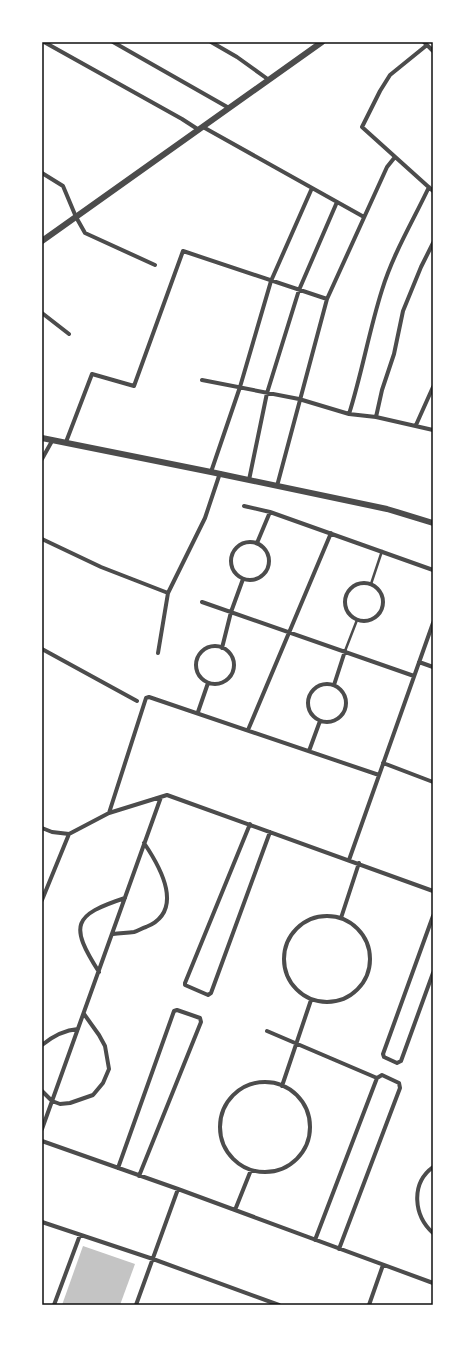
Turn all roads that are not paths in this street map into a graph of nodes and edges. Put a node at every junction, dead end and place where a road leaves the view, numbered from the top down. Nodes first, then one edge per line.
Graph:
1 (44, 42) edge
2 (114, 42) edge
3 (212, 42) edge
4 (322, 42) edge
5 (426, 44) edge
6 (433, 51) edge
7 (269, 80) junction
8 (229, 108) junction
9 (201, 129) junction
10 (395, 157) junction
11 (42, 173) edge
12 (428, 187) junction
13 (312, 188) junction
14 (433, 191) edge
15 (337, 202) junction
16 (76, 217) junction
17 (364, 217) junction
18 (42, 241) edge
19 (433, 243) edge
20 (155, 264) dead end
21 (271, 281) junction
22 (299, 290) junction
23 (327, 299) junction
24 (42, 313) edge
25 (69, 334) dead end
26 (202, 380) dead end
27 (240, 387) junction
28 (433, 387) edge
29 (267, 393) junction
30 (299, 399) junction
31 (350, 414) junction
32 (376, 417) junction
33 (416, 425) junction
34 (433, 430) edge
35 (42, 438) edge
36 (52, 441) junction
37 (66, 442) junction
38 (42, 459) edge
39 (211, 472) junction
40 (220, 473) junction
41 (249, 480) junction
42 (276, 486) junction
43 (244, 506) dead end
44 (270, 512) junction
45 (433, 523) edge
46 (331, 533) junction
47 (42, 539) edge
48 (257, 543) junction
49 (382, 551) junction
50 (433, 570) edge
51 (243, 579) junction
52 (371, 584) junction
53 (168, 593) junction
54 (202, 602) dead end
55 (231, 612) junction
56 (357, 620) junction
57 (433, 624) edge
58 (289, 632) junction
59 (222, 648) junction
60 (42, 649) edge
61 (345, 651) junction
62 (158, 653) dead end
63 (419, 662) junction
64 (433, 667) edge
65 (414, 676) junction
66 (208, 683) junction
67 (334, 685) junction
68 (137, 701) dead end
69 (198, 712) junction
70 (320, 721) junction
71 (248, 730) junction
72 (309, 750) junction
73 (383, 763) junction
74 (378, 775) junction
75 (433, 782) edge
76 (161, 797) junction
77 (109, 814) junction
78 (250, 824) junction
79 (42, 828) edge
80 (270, 832) junction
81 (69, 834) junction
82 (144, 844) junction
83 (348, 860) junction
84 (358, 863) junction
85 (433, 891) edge
86 (126, 898) junction
87 (42, 900) edge
88 (433, 916) edge
89 (341, 918) junction
90 (113, 934) junction
91 (99, 972) junction
92 (433, 973) edge
93 (311, 1000) junction
94 (84, 1014) junction
95 (78, 1028) junction
96 (267, 1031) dead end
97 (296, 1043) junction
98 (42, 1045) edge
99 (377, 1078) junction
100 (282, 1086) junction
101 (42, 1091) edge
102 (52, 1101) junction
103 (42, 1129) edge
104 (42, 1141) edge
105 (433, 1167) edge
106 (118, 1168) junction
107 (251, 1170) junction
108 (139, 1176) junction
109 (178, 1189) junction
110 (235, 1210) junction
111 (42, 1222) edge
112 (433, 1233) edge
113 (80, 1235) junction
114 (315, 1240) junction
115 (339, 1249) junction
116 (153, 1259) junction
117 (383, 1265) junction
118 (433, 1282) edge
119 (54, 1305) edge
120 (136, 1305) edge
121 (279, 1305) edge
122 (368, 1305) edge

1 - 9 street
2 - 8 street
3 - 7 street
4 - 7 street
5 - 6 street
5 - 10 street
7 - 8 street
8 - 9 street
9 - 13 street
9 - 16 street
10 - 12 street
10 - 17 street
11 - 16 street
12 - 14 street
12 - 31 street
13 - 15 street
13 - 21 street
15 - 17 street
15 - 22 street
16 - 18 street
16 - 20 street
17 - 23 street
19 - 32 street
21 - 22 street
21 - 27 street
21 - 37 street
22 - 23 street
22 - 29 street
23 - 30 street
24 - 25 street
26 - 27 street
27 - 29 street
27 - 39 street
28 - 33 street
29 - 30 street
29 - 41 street
30 - 31 street
30 - 42 street
31 - 32 street
32 - 33 street
33 - 34 street
35 - 36 street
36 - 37 street
36 - 38 street
37 - 39 street
39 - 40 street
40 - 41 street
40 - 53 street
41 - 42 street
42 - 45 street
43 - 44 street
44 - 46 street
44 - 48 street
46 - 49 street
46 - 58 street
47 - 53 street
48 - 51 street
48 - 51 street
49 - 50 street
49 - 52 lane
51 - 55 street
52 - 56 street
52 - 56 street
53 - 62 street
54 - 55 street
55 - 58 street
55 - 59 street
56 - 61 lane
57 - 63 street
58 - 61 street
58 - 71 street
59 - 66 street
59 - 66 street
60 - 68 street
61 - 65 street
61 - 67 street
63 - 64 street
63 - 65 street
65 - 73 street
66 - 69 street
67 - 70 street
67 - 70 street
69 - 71 street
69 - 77 street
70 - 72 street
71 - 72 street
72 - 74 street
73 - 74 street
73 - 75 street
74 - 83 street
76 - 77 street
76 - 78 street
76 - 82 street
77 - 81 street
78 - 80 street
78 - 80 street
79 - 81 street
80 - 83 street
81 - 87 street
82 - 86 street
82 - 90 street
83 - 84 street
84 - 85 street
84 - 89 street
86 - 90 street
86 - 91 street
88 - 92 street
89 - 93 street
89 - 93 street
90 - 91 street
91 - 94 street
93 - 97 street
94 - 95 street
94 - 102 street
95 - 98 street
95 - 102 street
96 - 97 street
97 - 99 street
97 - 100 street
99 - 114 street
99 - 115 street
100 - 107 street
100 - 107 street
101 - 102 street
102 - 103 street
104 - 106 street
105 - 112 street
106 - 108 street
106 - 108 street
107 - 110 street
108 - 109 street
109 - 110 street
109 - 116 street
110 - 114 street
111 - 113 street
113 - 116 street
113 - 119 street
114 - 115 street
115 - 117 street
116 - 120 street
116 - 121 street
117 - 118 street
117 - 122 street

